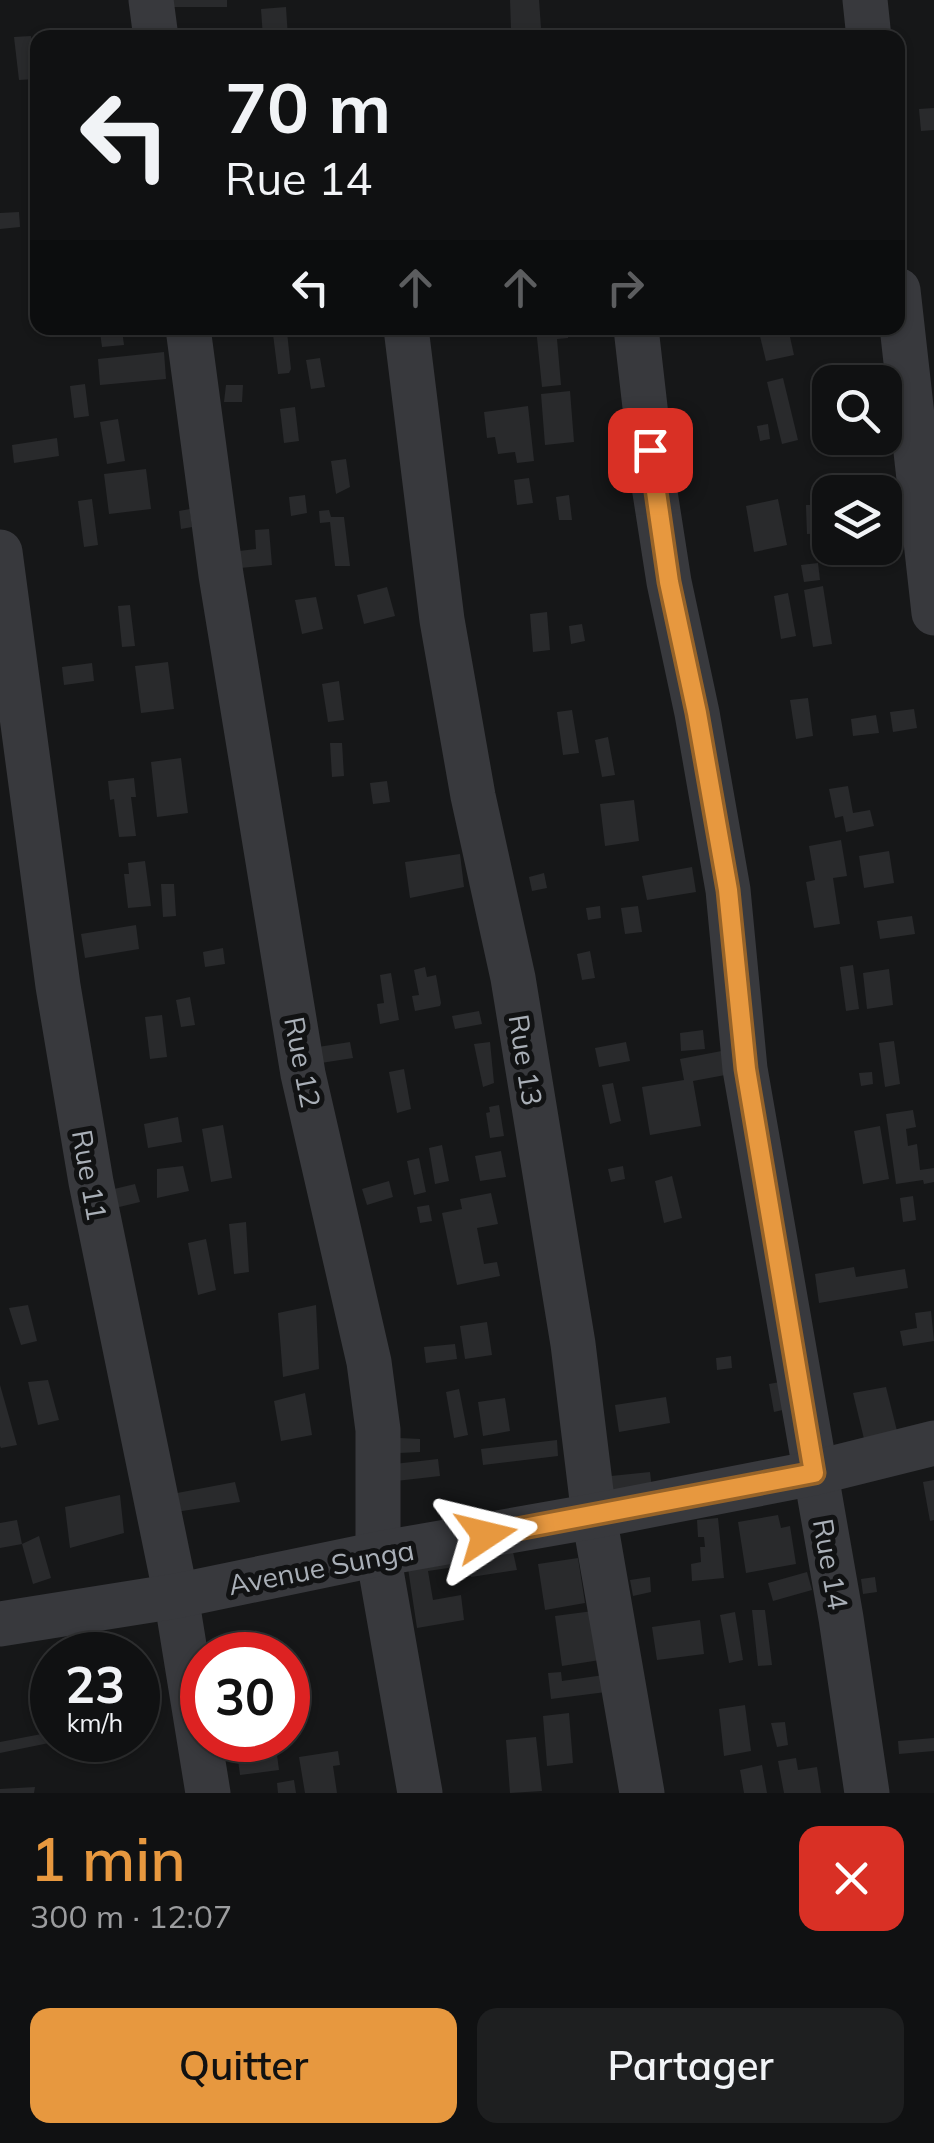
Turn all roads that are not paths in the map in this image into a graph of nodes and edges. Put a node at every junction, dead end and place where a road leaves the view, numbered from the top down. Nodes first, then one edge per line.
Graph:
1 (152, 0) edge
2 (865, 0) edge
3 (155, 30) edge
4 (868, 30) edge
5 (189, 335) edge
6 (407, 335) edge
7 (637, 335) edge
8 (903, 335) edge
9 (0, 552) edge
10 (934, 613) edge
11 (934, 1443) edge
12 (814, 1473) junction
13 (594, 1516) junction
14 (378, 1554) junction
15 (176, 1596) junction
16 (0, 1624) edge
17 (208, 1793) edge
18 (420, 1793) edge
19 (642, 1793) edge
20 (867, 1793) edge

1 - 3 street
2 - 4 street
5 - 14 street, Rue 12
6 - 13 street, Rue 13
7 - 12 street, Rue 14
8 - 10 street
9 - 15 street, Rue 11
11 - 12 street, Avenue Sunga
12 - 13 street, Avenue Sunga
12 - 20 street, Rue 14
13 - 14 street, Avenue Sunga
13 - 19 street, Rue 13
14 - 15 street, Avenue Sunga
14 - 18 street, Rue 12
15 - 16 street, Avenue Sunga
15 - 17 street, Rue 11

